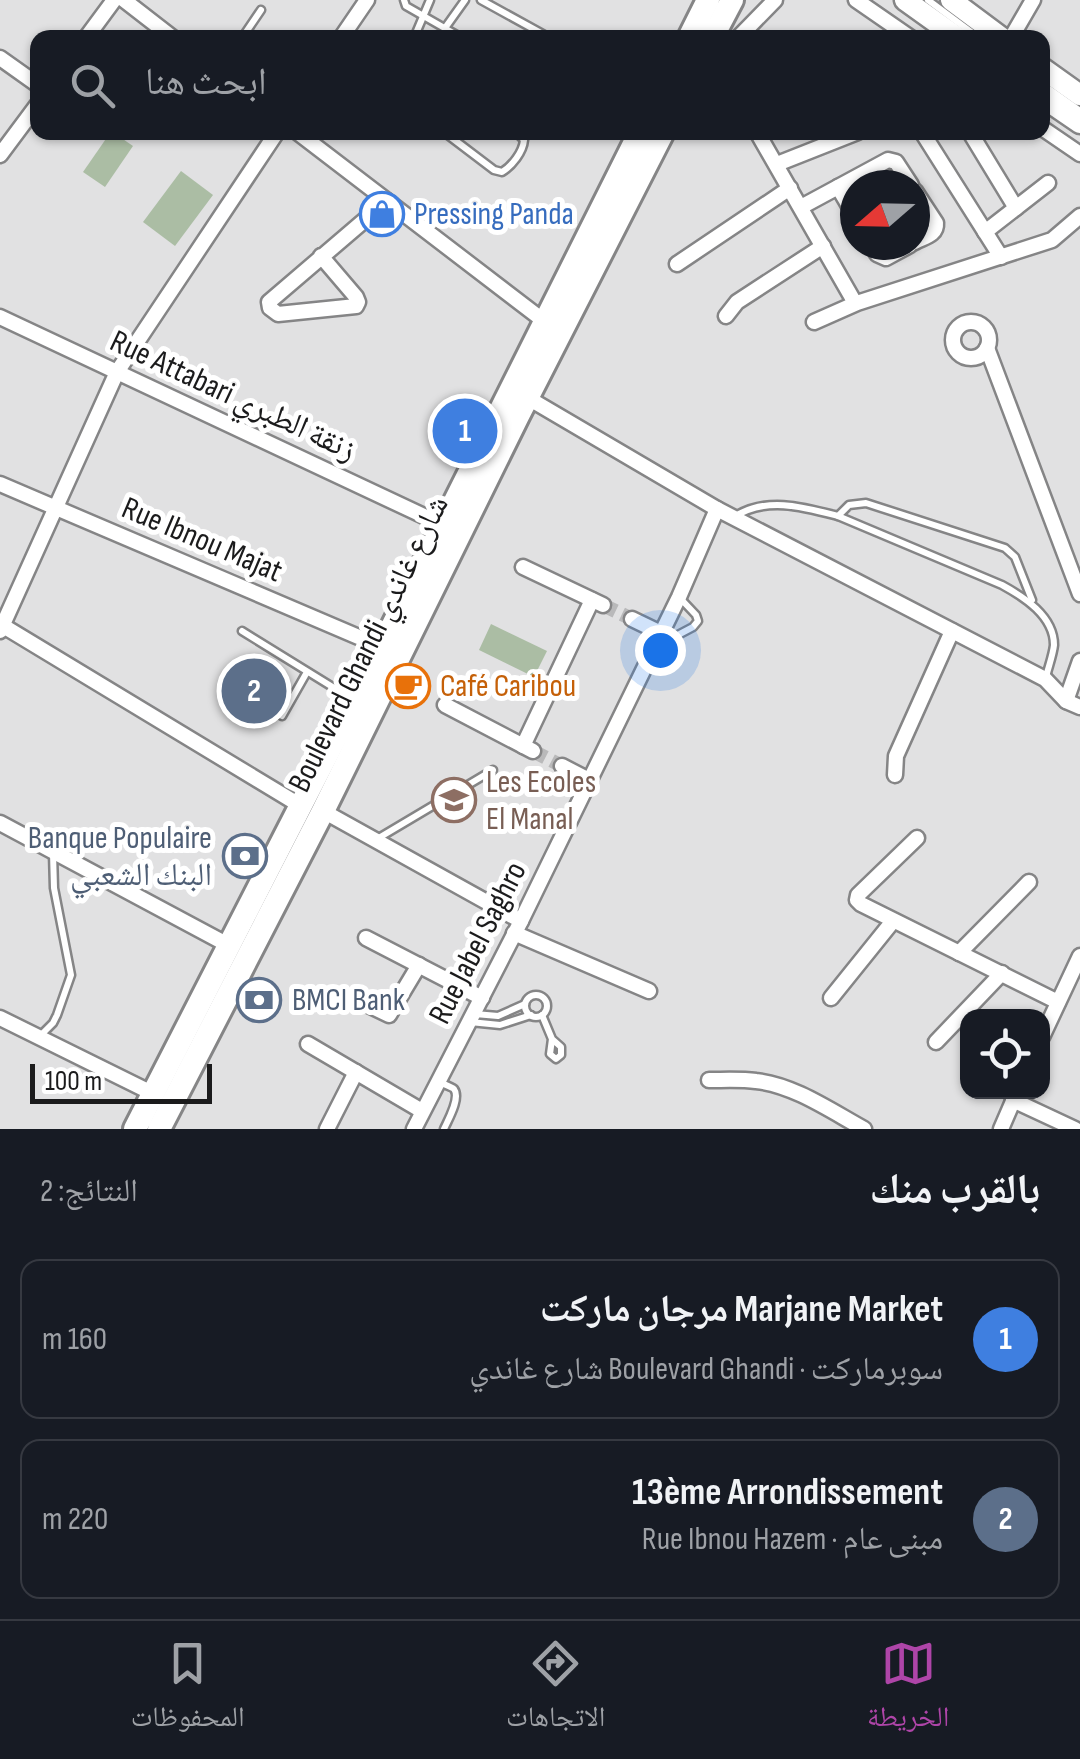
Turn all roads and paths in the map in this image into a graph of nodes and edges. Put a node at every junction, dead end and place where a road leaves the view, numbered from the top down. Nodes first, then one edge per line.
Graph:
1 (114, 0) edge
2 (124, 0) edge
3 (366, 0) edge
4 (404, 0) edge
5 (430, 0) edge
6 (465, 0) edge
7 (482, 0) edge
8 (708, 0) edge
9 (732, 0) edge
10 (775, 0) edge
11 (856, 0) edge
12 (905, 0) edge
13 (928, 0) edge
14 (951, 0) edge
15 (1033, 0) edge
16 (261, 10) dead end
17 (422, 15) junction
18 (445, 28) junction
19 (92, 30) edge
20 (163, 30) edge
21 (247, 30) edge
22 (346, 30) edge
23 (417, 30) edge
24 (448, 30) edge
25 (536, 30) edge
26 (693, 30) edge
27 (716, 30) edge
28 (746, 30) edge
29 (899, 30) edge
30 (947, 30) edge
31 (968, 30) edge
32 (991, 30) edge
33 (1016, 30) edge
34 (0, 58) edge
35 (1050, 74) edge
36 (30, 79) edge
37 (1050, 90) edge
38 (1080, 96) edge
39 (1050, 103) edge
40 (1080, 111) edge
41 (30, 115) edge
42 (1080, 124) edge
43 (1050, 133) edge
44 (272, 140) edge
45 (307, 140) edge
46 (455, 140) edge
47 (524, 140) edge
48 (636, 140) edge
49 (659, 140) edge
50 (763, 140) edge
51 (838, 140) edge
52 (927, 140) edge
53 (975, 140) edge
54 (1080, 154) edge
55 (0, 155) edge
56 (777, 164) junction
57 (872, 170) edge
58 (900, 170) edge
59 (1048, 183) dead end
60 (838, 187) joint
61 (790, 188) junction
62 (840, 190) edge
63 (387, 201) junction
64 (801, 207) junction
65 (1016, 208) junction
66 (1080, 216) edge
67 (985, 232) junction
68 (823, 246) junction
69 (322, 256) junction
70 (1001, 257) junction
71 (677, 264) dead end
72 (855, 303) junction
73 (726, 316) dead end
74 (0, 317) edge
75 (544, 321) junction
76 (814, 322) dead end
77 (987, 348) dead end
78 (117, 372) junction
79 (528, 398) junction
80 (0, 484) edge
81 (55, 507) junction
82 (717, 509) junction
83 (838, 516) junction
84 (733, 517) junction
85 (443, 525) junction
86 (523, 567) dead end
87 (1080, 594) edge
88 (679, 597) junction
89 (1034, 606) junction
90 (632, 619) tunnel mouth
91 (1, 627) edge
92 (242, 631) dead end
93 (952, 631) junction
94 (661, 633) junction
95 (382, 647) junction
96 (654, 648) junction
97 (1080, 661) edge
98 (306, 672) junction
99 (1045, 679) junction
100 (354, 700) junction
101 (1073, 704) edge
102 (445, 705) dead end
103 (282, 716) dead end
104 (562, 766) tunnel mouth
105 (494, 770) dead end
106 (896, 775) dead end
107 (589, 780) junction
108 (312, 809) junction
109 (0, 823) edge
110 (918, 838) dead end
111 (376, 840) junction
112 (53, 852) junction
113 (1029, 882) dead end
114 (894, 922) junction
115 (518, 927) junction
116 (366, 938) dead end
117 (230, 946) junction
118 (959, 953) junction
119 (1080, 956) edge
120 (420, 965) junction
121 (1002, 974) junction
122 (649, 991) dead end
123 (482, 998) junction
124 (830, 998) dead end
125 (356, 999) dead end
126 (1058, 1002) junction
127 (526, 1003) junction
128 (531, 1015) junction
129 (542, 1015) junction
130 (0, 1018) edge
131 (471, 1018) junction
132 (1050, 1020) edge
133 (38, 1037) junction
134 (552, 1039) dead end
135 (936, 1042) dead end
136 (308, 1044) dead end
137 (356, 1072) junction
138 (708, 1080) dead end
139 (438, 1082) junction
140 (163, 1099) junction
141 (1014, 1099) edge
142 (1020, 1099) edge
143 (422, 1110) junction
144 (861, 1128) edge
145 (135, 1129) edge
146 (159, 1129) edge
147 (327, 1129) edge
148 (414, 1129) edge
149 (444, 1129) edge
150 (1001, 1129) edge
151 (1074, 1129) edge

1 - 19 street
2 - 20 street
3 - 22 street
4 - 17 lane
5 - 17 lane
6 - 18 lane
7 - 25 lane
8 - 26 main road
9 - 27 main road
10 - 28 street
11 - 29 street
12 - 30 main road
13 - 31 lane
14 - 32 main road
15 - 33 street
16 - 21 lane
17 - 18 lane
17 - 23 lane
18 - 24 lane
34 - 36 street
35 - 38 main road
37 - 40 lane
39 - 42 main road
41 - 55 street
43 - 54 street
44 - 78 street
45 - 63 street
46 - 47 lane
48 - 75 main road, Boulevard Ghandi شارع غاندي
49 - 79 main road, Boulevard Ghandi شارع غاندي
50 - 56 street
51 - 56 street
52 - 67 street
53 - 65 street
56 - 61 street
57 - 58 street
59 - 65 street
60 - 62 street
60 - 64 street
61 - 64 street
61 - 71 street
63 - 69 street
63 - 75 street
64 - 68 street
65 - 67 street
66 - 70 street
67 - 70 street
68 - 72 street
68 - 73 street
69 - 69 street
70 - 72 street
72 - 76 street
74 - 78 street, Rue Attabari زنقة الطبري
75 - 85 main road, Boulevard Ghandi شارع غاندي
77 - 87 street
78 - 81 street
78 - 85 street, Rue Attabari زنقة الطبري
79 - 82 street
79 - 108 main road, Boulevard Ghandi شارع غاندي
80 - 81 street, Rue Ibnou Majat
81 - 91 street
81 - 95 street, Rue Ibnou Majat
82 - 84 street
82 - 88 street, Rue Jabel Saghro
83 - 84 lane
83 - 89 lane
83 - 89 lane
84 - 93 street
85 - 95 main road, Boulevard Ghandi شارع غاندي
86 - 102 street
88 - 94 street, Rue Jabel Saghro
88 - 96 lane
89 - 99 lane
90 - 94 street
91 - 108 street
92 - 98 lane
93 - 99 street
93 - 106 street
94 - 96 street, Rue Jabel Saghro
95 - 100 main road, Boulevard Ghandi شارع غاندي
96 - 107 street, Rue Jabel Saghro
97 - 101 street
98 - 100 lane
98 - 103 lane
99 - 101 street
100 - 108 main road, Boulevard Ghandi شارع غاندي
104 - 107 street
105 - 111 lane
107 - 115 street, Rue Jabel Saghro
108 - 111 street
108 - 117 main road, Boulevard Ghandi شارع غاندي
108 - 140 main road, Boulevard Ghandi شارع غاندي
109 - 112 street
110 - 114 street
111 - 115 street
112 - 117 street
112 - 133 lane
113 - 118 street
114 - 118 street
114 - 124 street
115 - 122 street
115 - 123 street, Rue Jabel Saghro
116 - 120 street
117 - 140 main road, Boulevard Ghandi شارع غاندي
118 - 121 street
119 - 126 street
120 - 123 street
120 - 125 street
121 - 126 street
121 - 135 street
123 - 131 street, Rue Jabel Saghro
126 - 132 street
127 - 128 lane
127 - 129 lane
127 - 131 lane
128 - 129 lane
128 - 131 lane
129 - 134 lane
130 - 133 street
131 - 139 street, Rue Jabel Saghro
133 - 140 street
136 - 137 street
137 - 143 street
137 - 147 street
138 - 144 street
139 - 143 street, Rue Jabel Saghro
139 - 149 lane
140 - 145 main road, Boulevard Ghandi شارع غاندي
140 - 146 main road, Boulevard Ghandi شارع غاندي
141 - 150 street
142 - 151 street
143 - 148 street, Rue Jabel Saghro

